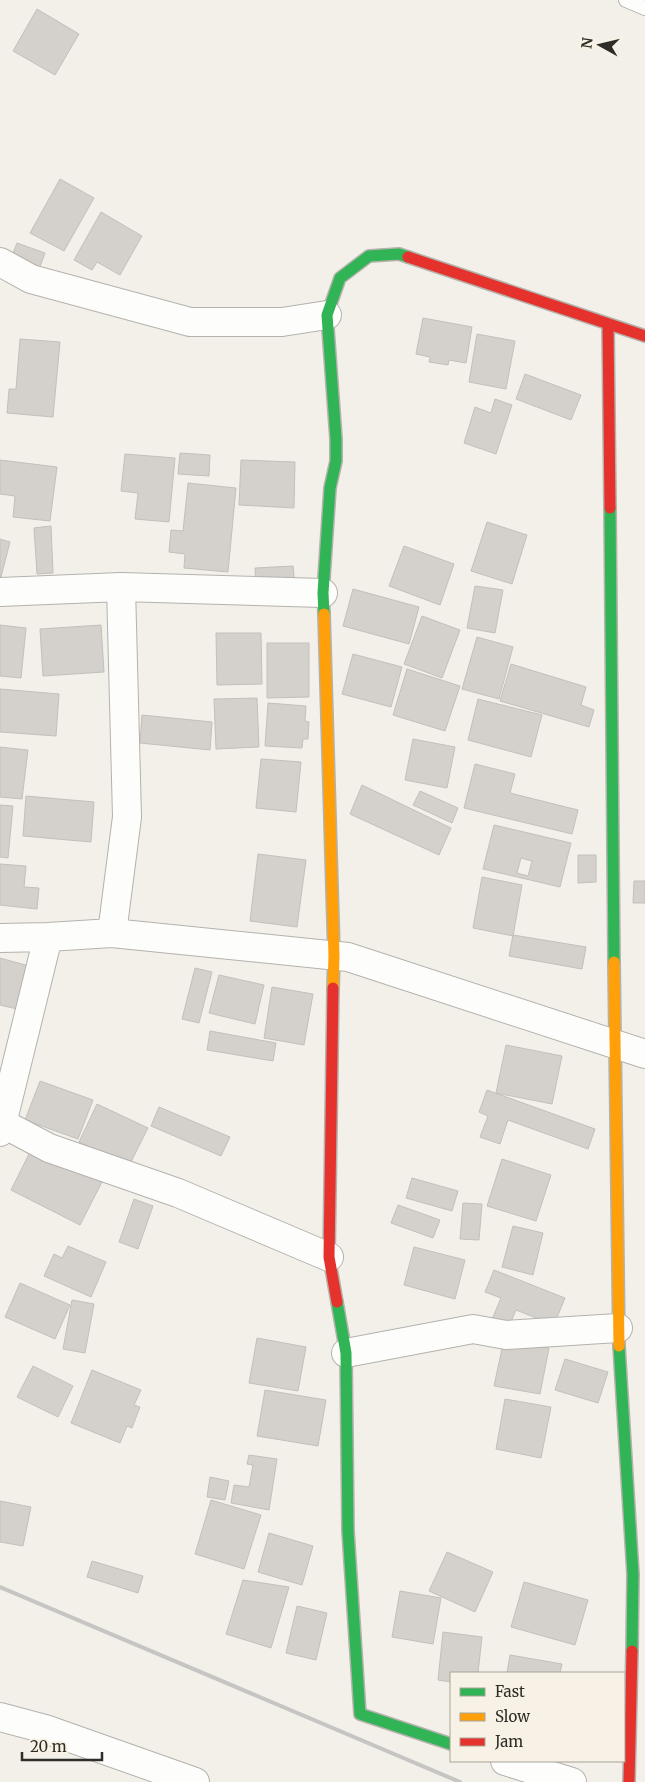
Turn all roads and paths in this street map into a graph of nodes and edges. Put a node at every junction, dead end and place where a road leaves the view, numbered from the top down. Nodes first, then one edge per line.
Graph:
1 (626, 0) edge
2 (645, 8) edge
3 (0, 262) edge
4 (327, 315) junction
5 (608, 324) junction
6 (645, 336) edge
7 (121, 587) junction
8 (0, 592) edge
9 (323, 593) junction
10 (112, 933) junction
11 (48, 937) junction
12 (0, 938) edge
13 (334, 956) junction
14 (616, 1046) junction
15 (645, 1054) edge
16 (1, 1128) edge
17 (329, 1257) junction
18 (618, 1328) junction
19 (346, 1353) junction
20 (0, 1717) edge
21 (450, 1744) edge
22 (508, 1762) edge
23 (195, 1782) edge
24 (572, 1782) edge
25 (629, 1782) edge

1 - 2 lane
3 - 4 street
4 - 5 street
4 - 9 street
5 - 6 street
5 - 14 street
7 - 8 street
7 - 9 street
7 - 10 street
9 - 13 street
10 - 11 street
10 - 13 street
11 - 12 street
11 - 16 street
13 - 14 street
13 - 17 street
14 - 15 street
14 - 18 street
16 - 17 street
17 - 19 street
18 - 19 street
18 - 25 street
19 - 21 street
20 - 23 street
22 - 24 street

